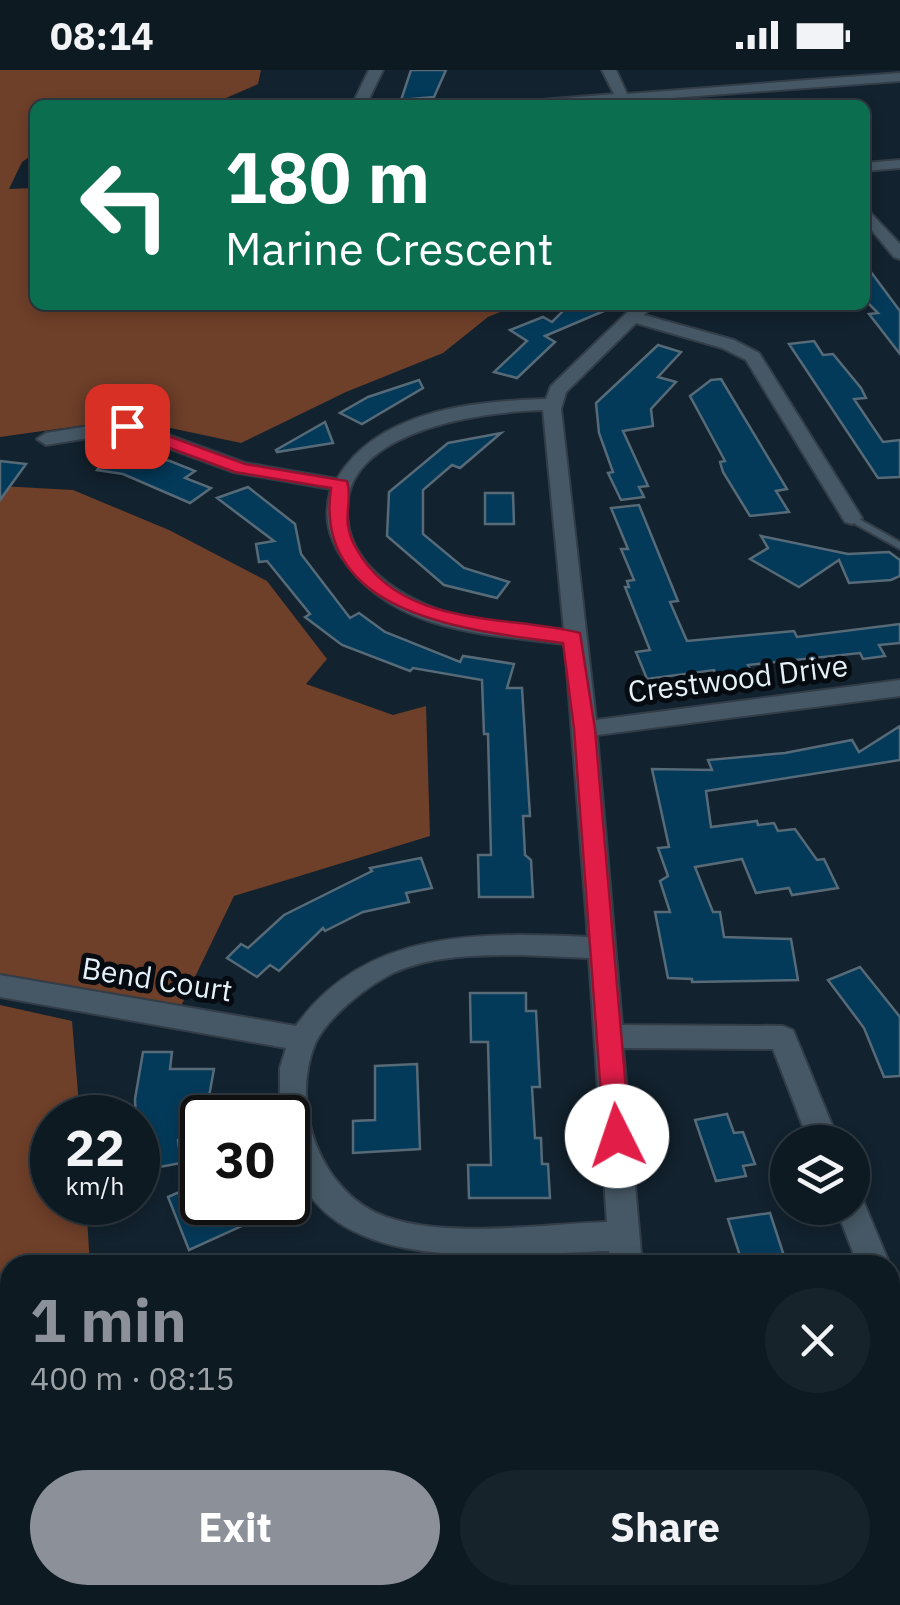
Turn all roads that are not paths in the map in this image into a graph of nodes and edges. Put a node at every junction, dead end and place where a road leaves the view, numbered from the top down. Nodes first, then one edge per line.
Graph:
1 (376, 70) edge
2 (609, 70) edge
3 (900, 78) edge
4 (762, 88) junction
5 (361, 100) edge
6 (623, 100) edge
7 (644, 100) edge
8 (772, 100) edge
9 (900, 164) edge
10 (870, 167) edge
11 (870, 218) edge
12 (900, 254) edge
13 (638, 311) edge
14 (552, 404) junction
15 (46, 439) dead end
16 (340, 484) junction
17 (852, 518) joint
18 (900, 546) edge
19 (573, 638) junction
20 (900, 688) edge
21 (585, 729) junction
22 (603, 948) junction
23 (0, 986) edge
24 (610, 1036) junction
25 (303, 1039) junction
26 (817, 1125) edge
27 (857, 1225) edge
28 (625, 1251) edge
29 (870, 1255) edge

1 - 5 street
2 - 6 street
3 - 4 street
4 - 7 street
4 - 8 street
9 - 10 street
11 - 12 street
13 - 14 street
13 - 17 street
14 - 16 street
14 - 19 street
15 - 16 street
16 - 19 street
17 - 18 lane
19 - 21 street
20 - 21 street, Crestwood Drive
21 - 22 street
22 - 24 street
22 - 25 street
23 - 25 street, Bend Court
24 - 26 street
24 - 28 street
25 - 28 street
27 - 29 street

